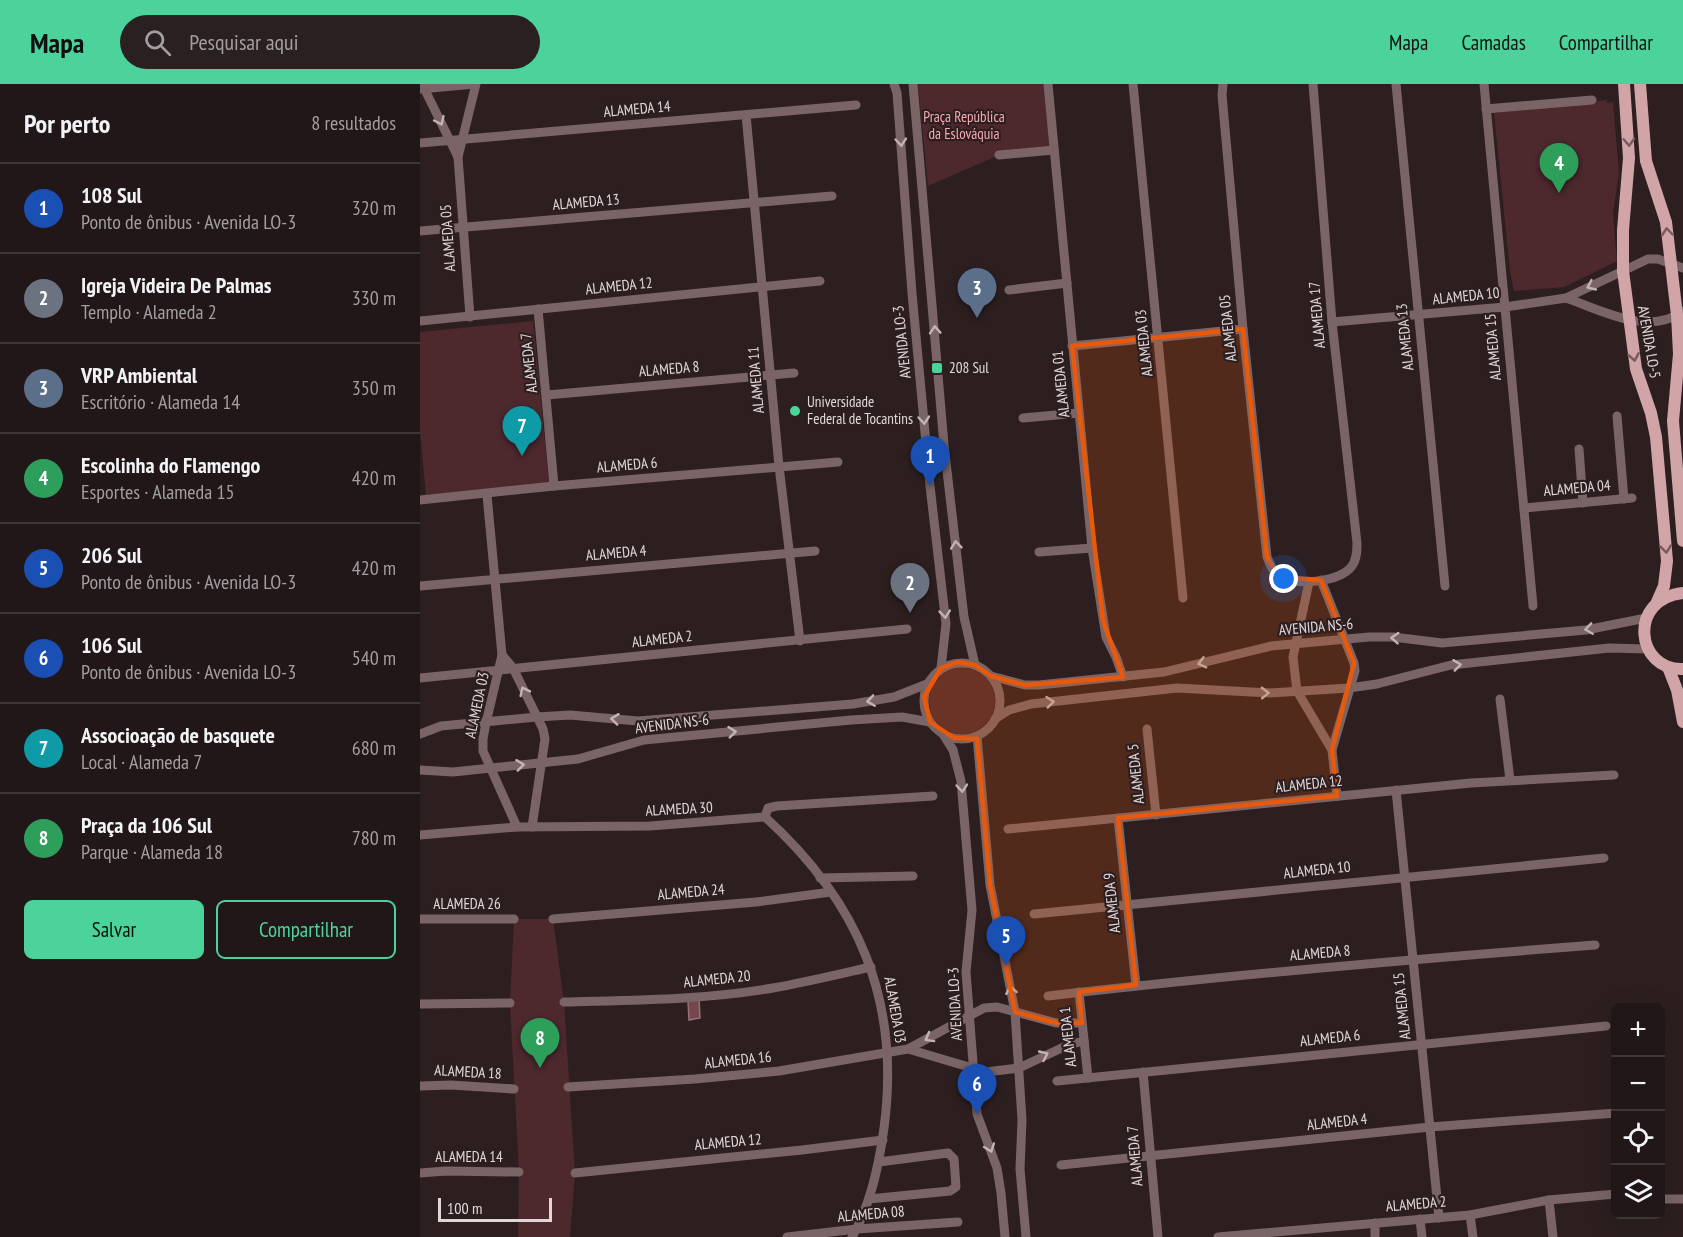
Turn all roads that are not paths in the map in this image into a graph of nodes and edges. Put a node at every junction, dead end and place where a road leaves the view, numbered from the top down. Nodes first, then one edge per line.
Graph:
1 (476, 84) edge
2 (894, 84) edge
3 (913, 84) edge
4 (1048, 84) edge
5 (1133, 84) edge
6 (1223, 84) edge
7 (1313, 84) edge
8 (1396, 84) edge
9 (1484, 84) edge
10 (1624, 84) edge
11 (1640, 84) edge
12 (422, 87) edge
13 (1592, 100) dead end
14 (856, 105) dead end
15 (1486, 109) junction
16 (746, 116) junction
17 (462, 139) junction
18 (448, 140) junction
19 (420, 143) edge
20 (1054, 150) junction
21 (999, 155) dead end
22 (458, 157) junction
23 (832, 196) dead end
24 (755, 203) junction
25 (462, 227) junction
26 (420, 231) edge
27 (1670, 262) junction
28 (1683, 268) edge
29 (1623, 271) junction
30 (820, 281) dead end
31 (1067, 283) junction
32 (762, 287) junction
33 (1009, 290) dead end
34 (1566, 298) junction
35 (1505, 307) junction
36 (538, 309) junction
37 (1680, 313) edge
38 (1418, 316) junction
39 (470, 317) junction
40 (1629, 320) junction
41 (420, 321) edge
42 (1332, 322) junction
43 (1243, 330) junction
44 (1158, 338) junction
45 (1072, 346) junction
46 (794, 374) dead end
47 (771, 376) junction
48 (547, 395) junction
49 (1079, 413) junction
50 (1617, 416) dead end
51 (1023, 418) dead end
52 (1579, 449) dead end
53 (838, 462) dead end
54 (779, 466) junction
55 (554, 486) junction
56 (487, 495) junction
57 (420, 500) edge
58 (1583, 503) junction
59 (1524, 508) junction
60 (1683, 541) edge
61 (1092, 548) junction
62 (815, 551) dead end
63 (1039, 552) dead end
64 (788, 553) junction
65 (495, 578) junction
66 (1321, 580) junction
67 (1309, 582) junction
68 (420, 586) edge
69 (1445, 586) dead end
70 (1683, 592) edge
71 (1183, 598) dead end
72 (1657, 602) junction
73 (1533, 606) dead end
74 (1646, 618) junction
75 (907, 629) dead end
76 (1344, 639) junction
77 (800, 640) junction
78 (1296, 644) junction
79 (1648, 649) junction
80 (502, 655) junction
81 (975, 665) junction
82 (1668, 667) junction
83 (513, 668) junction
84 (941, 668) junction
85 (1683, 669) edge
86 (500, 670) junction
87 (991, 676) junction
88 (1123, 677) junction
89 (420, 678) edge
90 (927, 684) junction
91 (1349, 688) junction
92 (1297, 691) junction
93 (1500, 699) dead end
94 (537, 717) junction
95 (995, 719) junction
96 (930, 722) junction
97 (1683, 722) edge
98 (486, 723) junction
99 (1147, 729) dead end
100 (420, 734) edge
101 (943, 734) junction
102 (977, 736) junction
103 (1332, 750) junction
104 (541, 763) junction
105 (490, 769) junction
106 (420, 770) edge
107 (1614, 775) dead end
108 (1510, 780) junction
109 (1396, 790) junction
110 (933, 796) dead end
111 (1337, 796) junction
112 (1156, 815) junction
113 (765, 817) junction
114 (1118, 818) junction
115 (517, 827) junction
116 (532, 827) junction
117 (1008, 829) dead end
118 (420, 835) edge
119 (1604, 858) dead end
120 (913, 876) dead end
121 (1404, 877) junction
122 (820, 878) junction
123 (831, 892) junction
124 (1126, 905) junction
125 (1034, 914) dead end
126 (420, 919) edge
127 (514, 919) dead end
128 (553, 919) dead end
129 (1595, 945) dead end
130 (1412, 959) junction
131 (872, 967) junction
132 (1136, 985) junction
133 (1079, 992) junction
134 (1048, 996) dead end
135 (564, 1002) dead end
136 (420, 1004) edge
137 (510, 1004) dead end
138 (1015, 1012) junction
139 (969, 1016) junction
140 (1082, 1023) junction
141 (1606, 1026) dead end
142 (1084, 1041) junction
143 (1421, 1043) junction
144 (909, 1049) junction
145 (887, 1052) junction
146 (1019, 1068) junction
147 (974, 1069) junction
148 (1143, 1072) junction
149 (1088, 1078) junction
150 (1057, 1081) dead end
151 (420, 1086) edge
152 (568, 1088) dead end
153 (514, 1089) dead end
154 (1611, 1113) edge
155 (1430, 1127) junction
156 (883, 1140) junction
157 (1150, 1157) junction
158 (879, 1162) junction
159 (1061, 1165) dead end
160 (519, 1172) dead end
161 (420, 1173) edge
162 (575, 1173) dead end
163 (1611, 1194) edge
164 (869, 1199) junction
165 (1665, 1199) edge
166 (1683, 1199) edge
167 (1549, 1200) junction
168 (1470, 1215) junction
169 (1439, 1218) junction
170 (1420, 1219) junction
171 (958, 1222) dead end
172 (1375, 1223) junction
173 (854, 1233) edge
174 (787, 1237) edge
175 (1005, 1237) edge
176 (1026, 1237) edge
177 (1158, 1237) edge
178 (1218, 1237) edge
179 (1376, 1237) edge
180 (1422, 1237) edge
181 (1473, 1237) edge
182 (1553, 1237) edge

1 - 12 street
1 - 17 street
2 -> 84 street, AVENIDA LO-3
81 -> 3 street
4 - 20 street, ALAMEDA 01
5 - 44 street, ALAMEDA 03
6 - 43 street, ALAMEDA 05
7 - 42 street, ALAMEDA 17
8 - 38 street, ALAMEDA 13
9 - 15 street, ALAMEDA 15
10 -> 29 main road, AVENIDA LO-5
27 -> 11 main road, AVENIDA LO-5
12 -> 18 street
13 - 15 street
14 - 16 street, ALAMEDA 14
15 - 35 street, ALAMEDA 15
16 - 17 street, ALAMEDA 14
16 - 24 street, ALAMEDA 11
17 - 18 street, ALAMEDA 14
17 - 22 street
18 - 19 street, ALAMEDA 14
18 - 22 street
20 - 21 street
20 - 31 street, ALAMEDA 01
22 - 25 street, ALAMEDA 05
23 - 24 street, ALAMEDA 13
24 - 25 street, ALAMEDA 13
24 - 32 street, ALAMEDA 11
25 - 26 street, ALAMEDA 13
25 - 39 street, ALAMEDA 05
27 - 28 street, ALAMEDA 10
27 - 29 street, ALAMEDA 10
27 - 37 main road, AVENIDA LO-5
29 -> 34 street, ALAMEDA 10
29 - 40 main road, AVENIDA LO-5
30 - 32 street, ALAMEDA 12
31 - 33 street
31 - 45 street, ALAMEDA 01
32 - 36 street, ALAMEDA 12
32 - 47 street, ALAMEDA 11
34 - 35 street, ALAMEDA 10
34 - 40 street, ALAMEDA 10
35 - 38 street, ALAMEDA 10
35 - 59 street, ALAMEDA 15
36 - 39 street, ALAMEDA 12
36 - 48 street, ALAMEDA 7
37 - 40 street, ALAMEDA 10
37 - 60 main road, AVENIDA LO-5
38 - 42 street, ALAMEDA 10
38 - 69 street, ALAMEDA 13
39 - 41 street, ALAMEDA 12
40 -> 72 main road, AVENIDA LO-5
42 - 66 street, ALAMEDA 17
43 - 44 street
43 - 67 street, ALAMEDA 05
44 - 45 street
44 - 71 street, ALAMEDA 03
45 - 49 street, ALAMEDA 01
46 - 47 street, ALAMEDA 8
47 - 48 street, ALAMEDA 8
47 - 54 street, ALAMEDA 11
48 - 55 street, ALAMEDA 7
49 - 51 street
49 - 61 street, ALAMEDA 01
50 - 58 street, ALAMEDA 04
52 - 58 street
53 - 54 street, ALAMEDA 6
54 - 55 street, ALAMEDA 6
54 - 64 street, ALAMEDA 11
55 - 56 street, ALAMEDA 6
56 - 57 street, ALAMEDA 6
56 - 65 street, ALAMEDA 03
58 - 59 street, ALAMEDA 04
59 - 73 street, ALAMEDA 15
61 - 63 street
61 - 88 street, ALAMEDA 01
62 - 64 street, ALAMEDA 4
64 - 65 street, ALAMEDA 4
64 - 77 street, ALAMEDA 11
65 - 68 street, ALAMEDA 4
65 - 80 street, ALAMEDA 03
66 - 67 street
66 - 76 street
67 - 78 street
70 - 72 main road
72 - 74 main road, AVENIDA LO-5
74 -> 76 street, AVENIDA NS-6
74 - 79 main road
75 - 77 street, ALAMEDA 2
76 - 78 street, AVENIDA NS-6
76 - 91 street
77 - 83 street, ALAMEDA 2
78 -> 88 street, AVENIDA NS-6
78 - 92 street
79 - 82 main road
91 -> 79 street
80 - 83 street, ALAMEDA 03
80 - 86 street, ALAMEDA 03
81 - 84 street
81 - 87 street
82 - 85 main road
82 - 97 main road
83 - 86 street, ALAMEDA 2
94 -> 83 street, ALAMEDA 03
84 - 90 street
86 - 89 street, ALAMEDA 2
86 - 98 street, ALAMEDA 03
87 - 88 street, AVENIDA NS-6
87 - 95 street
90 -> 94 street, AVENIDA NS-6
90 - 96 street
91 - 92 street
91 - 103 street
95 -> 92 street
92 - 103 street
93 - 108 street
94 - 98 street, AVENIDA NS-6
94 - 104 street, ALAMEDA 03
95 - 102 street
96 - 101 street
104 -> 96 street, AVENIDA NS-6
98 - 100 street, AVENIDA NS-6
98 - 105 street, ALAMEDA 03
99 - 112 street, ALAMEDA 5
101 - 102 street
101 -> 139 street, AVENIDA LO-3
138 -> 102 street
103 - 111 street
105 -> 104 street, AVENIDA NS-6
104 - 116 street, ALAMEDA 03
105 - 106 street, AVENIDA NS-6
105 - 115 street, ALAMEDA 03
107 - 108 street, ALAMEDA 12
108 - 109 street, ALAMEDA 12
109 - 111 street, ALAMEDA 12
109 - 121 street, ALAMEDA 15
110 - 113 street, ALAMEDA 30
111 - 112 street, ALAMEDA 12
112 - 114 street, ALAMEDA 12
113 - 116 street, ALAMEDA 30
113 - 122 street, ALAMEDA 03
114 - 117 street, ALAMEDA 12
114 - 124 street, ALAMEDA 9
115 - 116 street, ALAMEDA 30
115 - 118 street, ALAMEDA 30
119 - 121 street, ALAMEDA 10
120 - 122 street
121 - 124 street, ALAMEDA 10
121 - 130 street, ALAMEDA 15
122 - 123 street, ALAMEDA 03
123 - 128 street, ALAMEDA 24
123 - 131 street, ALAMEDA 03
124 - 125 street, ALAMEDA 10
124 - 132 street, ALAMEDA 9
126 - 127 street, ALAMEDA 26
129 - 130 street, ALAMEDA 8
130 - 132 street, ALAMEDA 8
130 - 143 street, ALAMEDA 15
131 - 135 street, ALAMEDA 20
131 - 145 street, ALAMEDA 03
132 - 133 street, ALAMEDA 8
133 - 134 street, ALAMEDA 8
133 - 140 street, ALAMEDA 1
136 - 137 street
138 - 139 street, ALAMEDA 16
138 - 140 street, ALAMEDA 16
138 - 146 street
139 -> 144 street, ALAMEDA 16
139 - 147 street, AVENIDA LO-3
140 - 142 street, ALAMEDA 1
141 - 143 street, ALAMEDA 6
146 -> 142 street, ALAMEDA 16
142 - 149 street, ALAMEDA 1
143 - 148 street, ALAMEDA 6
143 - 155 street, ALAMEDA 15
144 - 145 street, ALAMEDA 16
144 - 147 street, ALAMEDA 16
145 - 152 street, ALAMEDA 16
145 - 156 street, ALAMEDA 03
146 - 147 street, ALAMEDA 16
146 - 176 street
147 -> 175 street, AVENIDA LO-3
148 - 149 street, ALAMEDA 6
148 - 157 street, ALAMEDA 7
149 - 150 street, ALAMEDA 6
151 - 153 street, ALAMEDA 18
154 - 155 street, ALAMEDA 4
155 - 157 street, ALAMEDA 4
155 - 169 street, ALAMEDA 15
156 - 158 street, ALAMEDA 03
156 - 162 street, ALAMEDA 12
157 - 159 street, ALAMEDA 4
157 - 177 street, ALAMEDA 7
158 - 164 street, ALAMEDA 03
158 - 164 street
160 - 161 street, ALAMEDA 14
163 - 167 street, ALAMEDA 2
164 - 173 street, ALAMEDA 03
165 - 166 street
167 - 168 street, ALAMEDA 2
167 - 182 street
168 - 169 street, ALAMEDA 2
168 - 181 street
169 - 170 street, ALAMEDA 2
170 - 172 street, ALAMEDA 2
170 - 180 street
171 - 173 street, ALAMEDA 08
172 - 178 street, ALAMEDA 2
172 - 179 street
173 - 174 street, ALAMEDA 08

